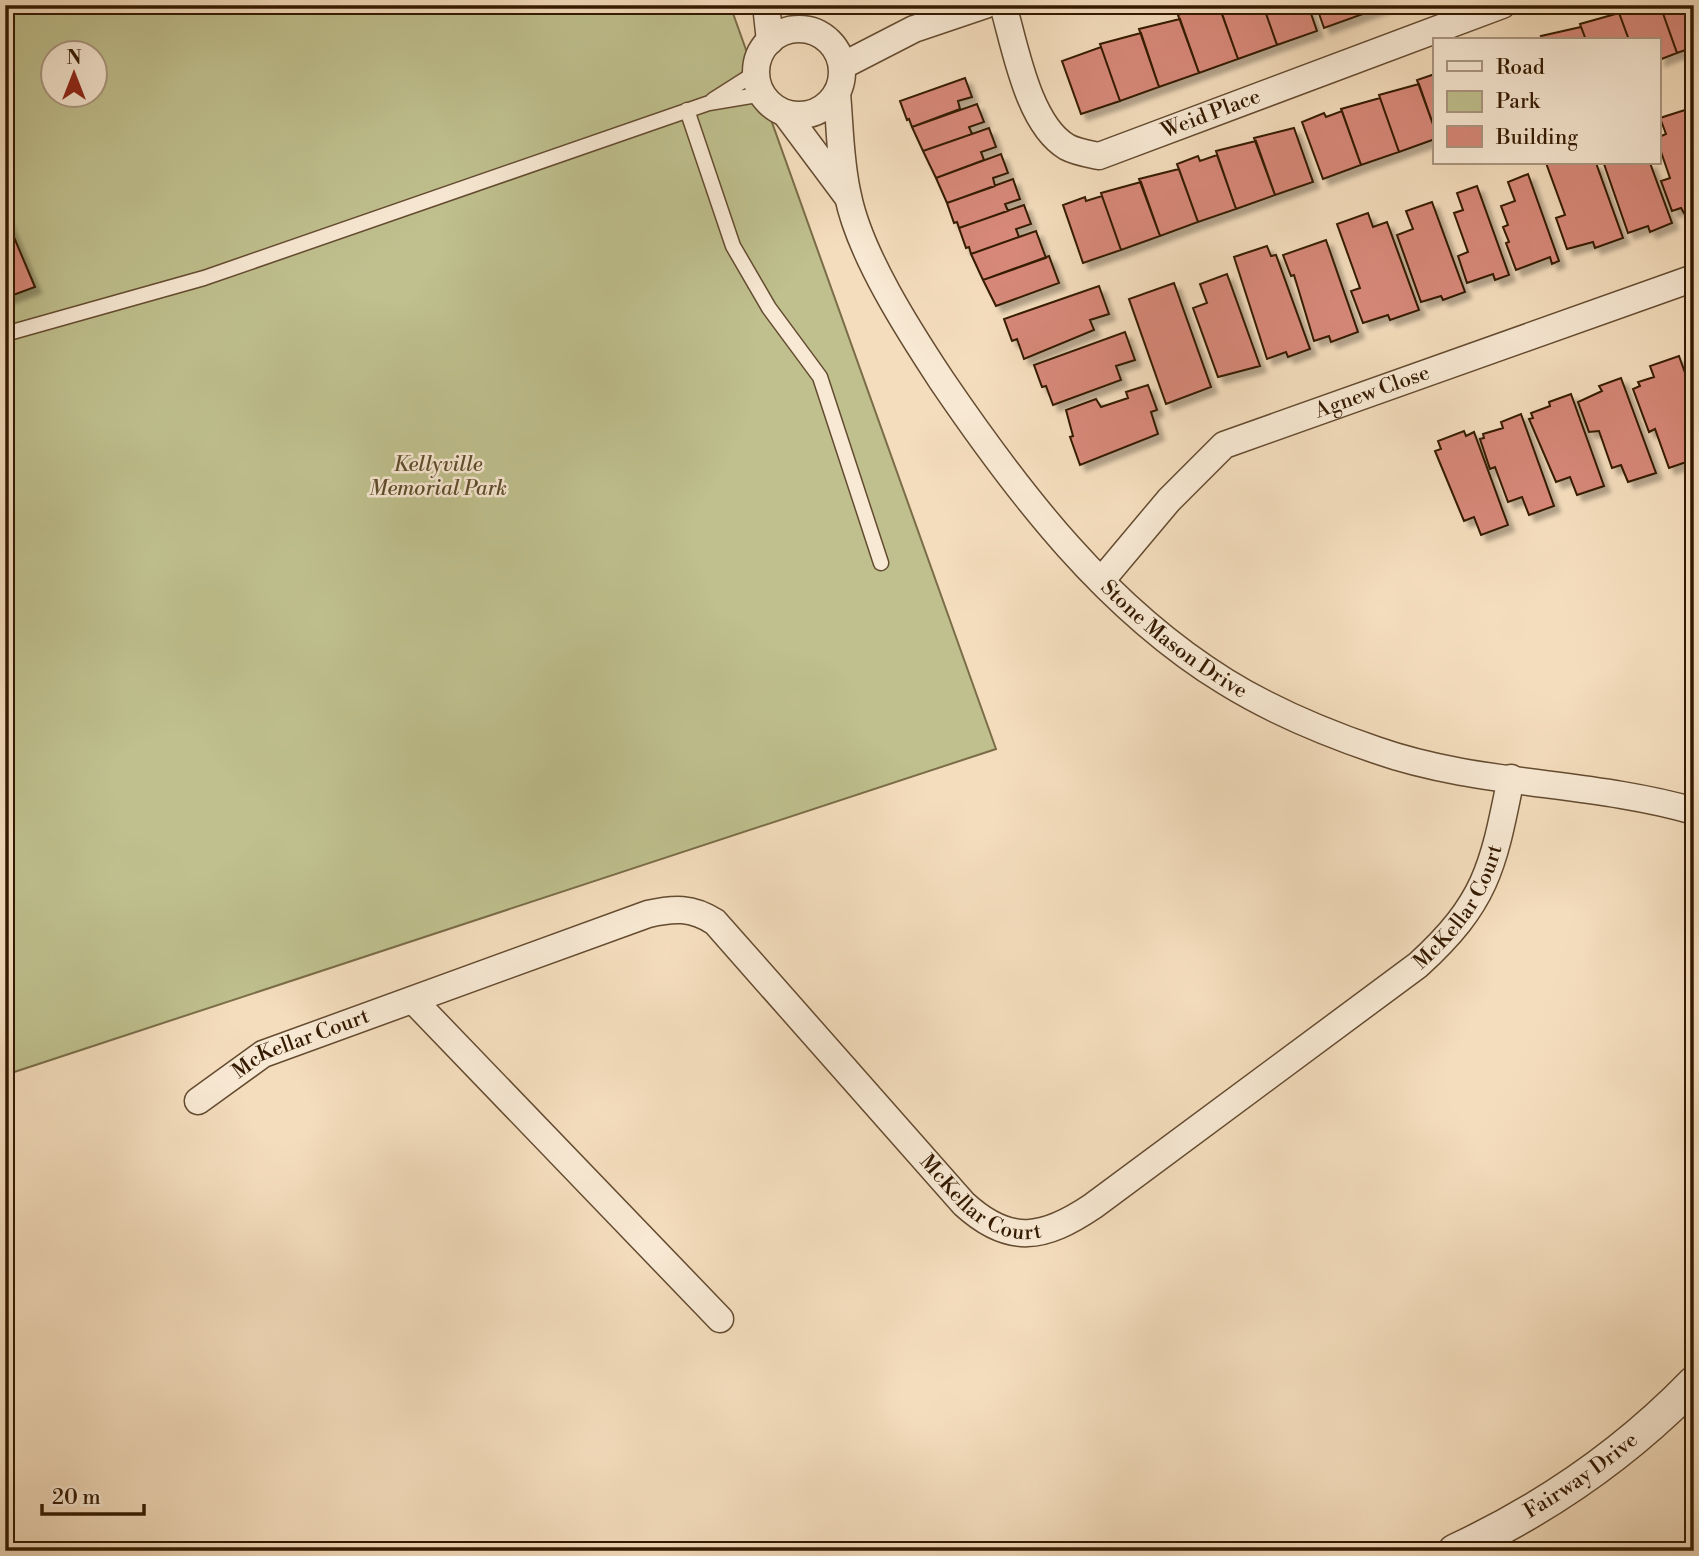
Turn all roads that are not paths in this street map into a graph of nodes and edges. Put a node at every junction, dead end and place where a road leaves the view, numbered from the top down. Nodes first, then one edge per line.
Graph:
1 (766, 5) edge
2 (792, 5) edge
3 (985, 5) edge
4 (1003, 5) edge
5 (1502, 5) edge
6 (914, 29) junction
7 (807, 30) junction
8 (770, 41) junction
9 (831, 42) junction
10 (842, 66) junction
11 (760, 83) junction
12 (837, 93) junction
13 (709, 103) junction
14 (687, 110) junction
15 (785, 113) junction
16 (848, 197) junction
17 (1694, 278) edge
18 (5, 334) edge
19 (881, 562) dead end
20 (1101, 581) junction
21 (1511, 778) junction
22 (1694, 811) edge
23 (413, 1000) junction
24 (198, 1101) dead end
25 (720, 1319) dead end
26 (1694, 1383) edge
27 (1455, 1551) edge

1 - 8 street
2 - 7 street
3 - 6 street
4 - 5 street, Weid Place
6 - 9 street
6 - 10 street
7 - 8 street
7 - 9 street
8 - 11 street
9 - 10 street
10 - 12 street
11 - 13 lane
11 - 13 lane
11 - 15 street
12 - 15 street
12 - 16 street, Stone Mason Drive
13 - 14 lane
14 - 18 lane
14 - 19 lane
15 - 16 street, Stone Mason Drive
16 - 20 street, Stone Mason Drive
17 - 20 street, Agnew Close
20 - 21 street, Stone Mason Drive
21 - 22 street, Stone Mason Drive
21 - 23 street, McKellar Court
23 - 24 street, McKellar Court
23 - 25 street
26 - 27 street, Fairway Drive

